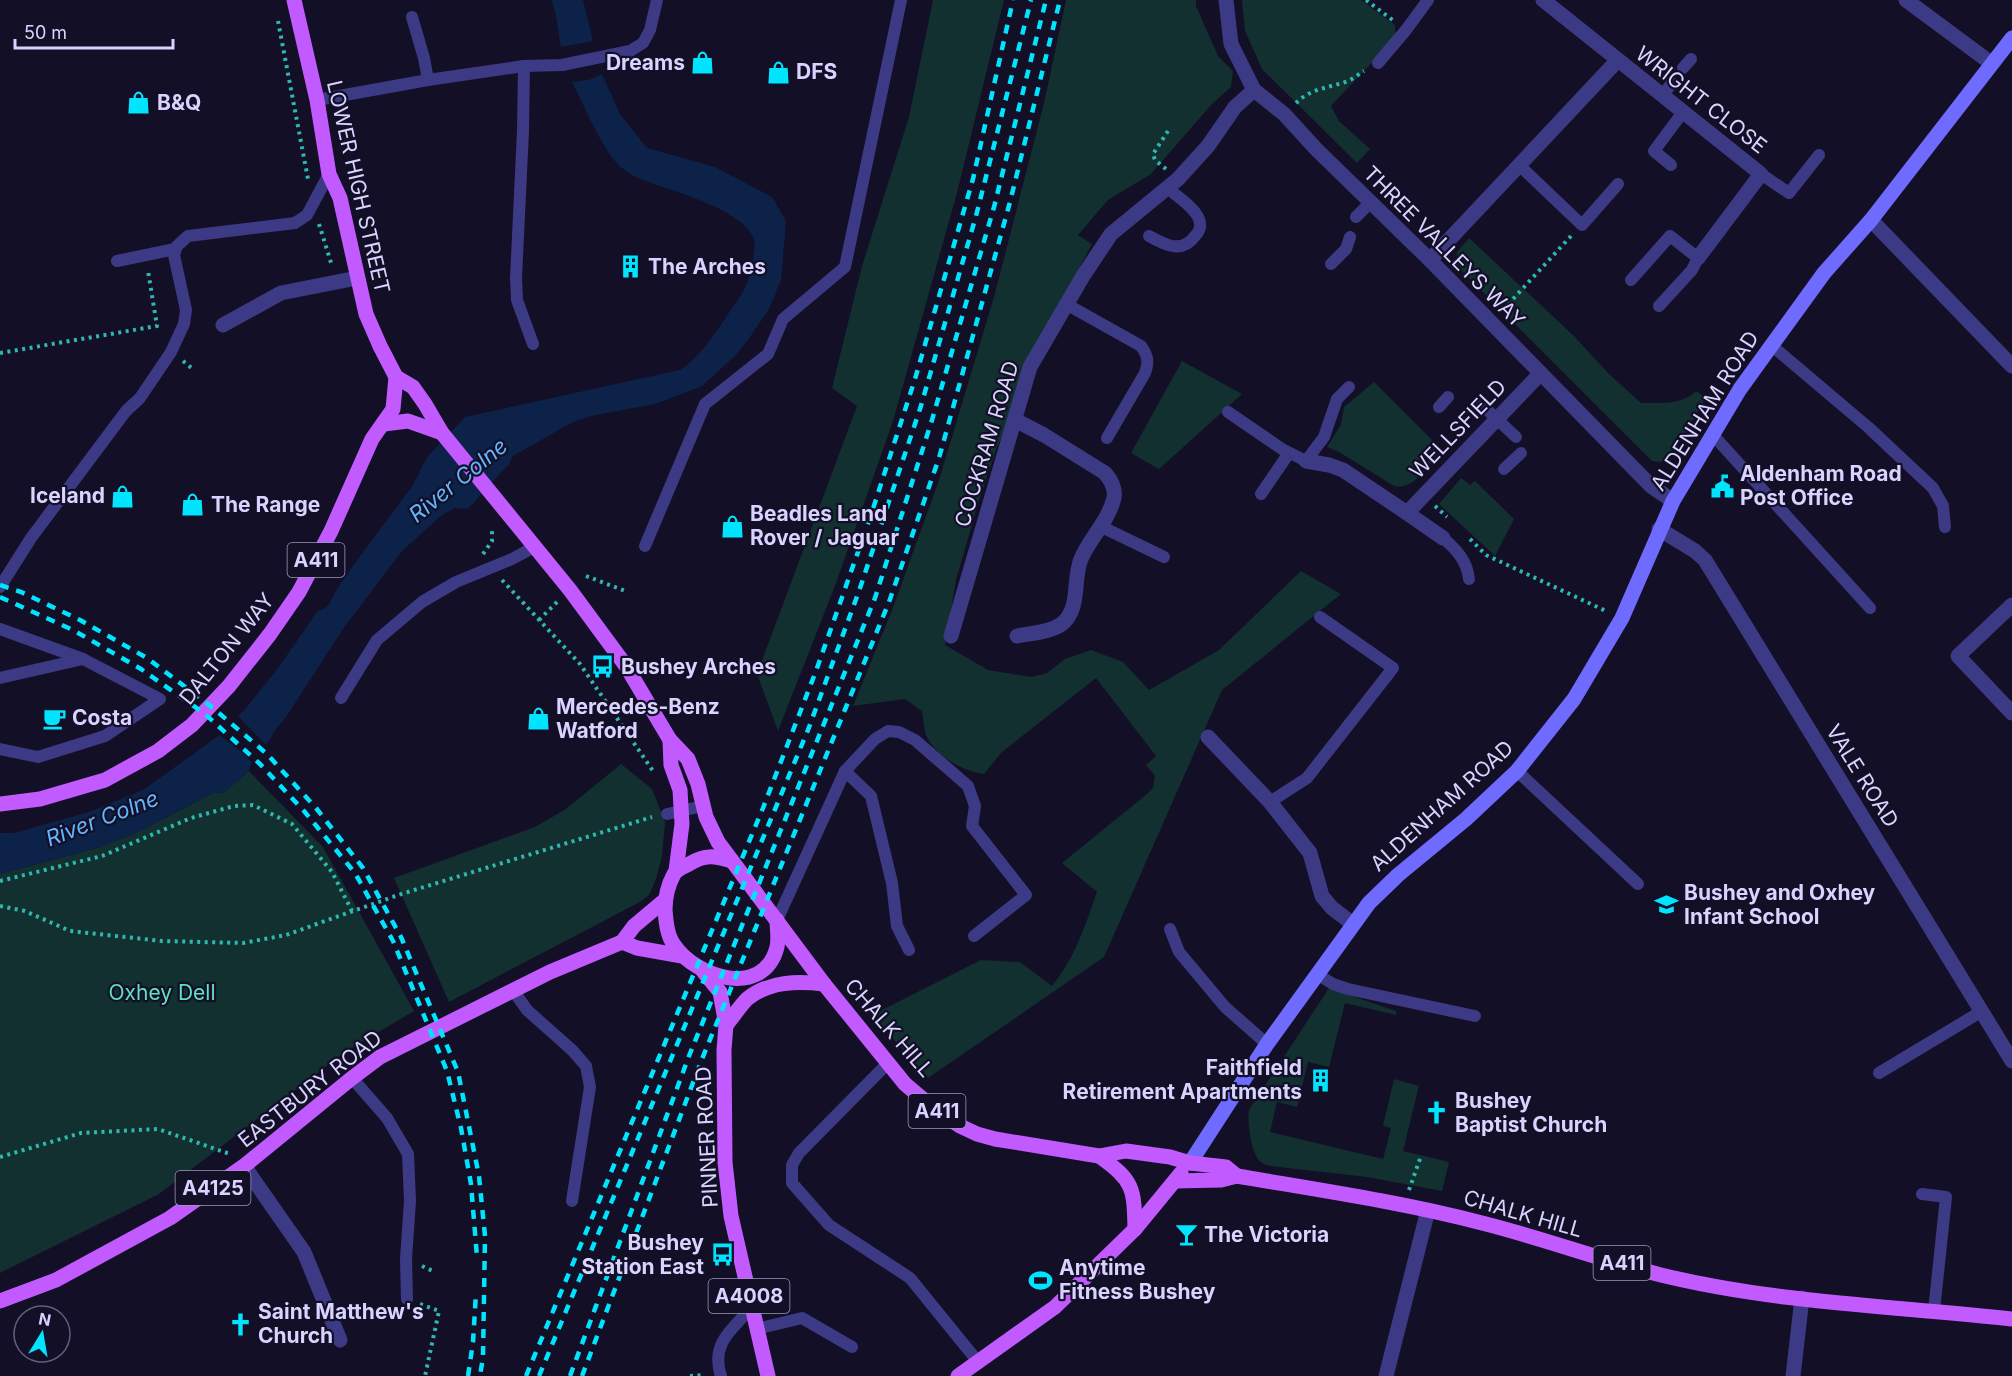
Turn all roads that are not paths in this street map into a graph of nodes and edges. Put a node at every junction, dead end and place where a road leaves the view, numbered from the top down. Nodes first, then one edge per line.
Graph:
1 (294, 0) edge
2 (657, 0) edge
3 (901, 0) edge
4 (1226, 0) edge
5 (1428, 0) edge
6 (1543, 0) edge
7 (1906, 0) edge
8 (412, 17) dead end
9 (2012, 38) edge
10 (1617, 61) junction
11 (1378, 63) road end
12 (1991, 63) junction
13 (524, 66) junction
14 (428, 80) junction
15 (1672, 83) dead end
16 (1254, 90) junction
17 (1662, 96) junction
18 (317, 100) junction
19 (1683, 112) junction
20 (1819, 155) dead end
21 (1519, 165) junction
22 (1671, 165) dead end
23 (329, 174) junction
24 (1761, 174) junction
25 (1173, 184) junction
26 (1618, 184) dead end
27 (1371, 202) junction
28 (1356, 217) dead end
29 (1871, 220) junction
30 (1149, 237) dead end
31 (1350, 237) dead end
32 (175, 249) junction
33 (1698, 258) junction
34 (1430, 260) junction
35 (117, 261) dead end
36 (1331, 264) dead end
37 (357, 279) junction
38 (1631, 280) dead end
39 (1066, 304) junction
40 (1659, 306) dead end
41 (223, 325) dead end
42 (533, 344) dead end
43 (1771, 345) junction
44 (2012, 366) edge
45 (1540, 374) junction
46 (396, 377) junction
47 (1349, 387) dead end
48 (1448, 398) dead end
49 (1482, 405) dead end
50 (1439, 407) dead end
51 (1228, 412) dead end
52 (1497, 419) junction
53 (1015, 420) junction
54 (384, 424) junction
55 (442, 433) junction
56 (1713, 435) junction
57 (1516, 437) dead end
58 (1107, 438) dead end
59 (1289, 453) junction
60 (1521, 453) dead end
61 (1306, 461) junction
62 (1504, 469) dead end
63 (1261, 494) dead end
64 (1673, 501) junction
65 (1407, 513) junction
66 (1102, 526) junction
67 (1945, 527) dead end
68 (1659, 529) junction
69 (1443, 538) joint
70 (534, 546) junction
71 (645, 546) dead end
72 (1164, 557) dead end
73 (1469, 579) dead end
74 (0, 587) edge
75 (2012, 605) edge
76 (1870, 608) dead end
77 (1320, 617) dead end
78 (0, 629) edge
79 (951, 636) dead end
80 (1017, 636) dead end
81 (83, 659) junction
82 (0, 678) edge
83 (341, 698) dead end
84 (2012, 713) edge
85 (1208, 736) dead end
86 (670, 740) junction
87 (0, 749) edge
88 (845, 771) junction
89 (1517, 771) junction
90 (1270, 802) junction
91 (0, 804) edge
92 (704, 806) junction
93 (674, 813) junction
94 (732, 861) junction
95 (676, 871) junction
96 (1638, 884) dead end
97 (665, 900) junction
98 (777, 920) junction
99 (1353, 924) junction
100 (1170, 929) dead end
101 (974, 936) dead end
102 (622, 942) junction
103 (909, 950) dead end
104 (682, 956) junction
105 (703, 971) junction
106 (1317, 974) junction
107 (824, 984) junction
108 (513, 990) junction
109 (1982, 1011) junction
110 (1475, 1016) dead end
111 (726, 1025) junction
112 (1267, 1044) junction
113 (2012, 1061) edge
114 (888, 1063) junction
115 (1879, 1073) dead end
116 (352, 1078) junction
117 (1099, 1156) junction
118 (1190, 1163) junction
119 (244, 1166) junction
120 (1237, 1176) junction
121 (1175, 1181) junction
122 (1922, 1194) dead end
123 (572, 1201) dead end
124 (1428, 1210) junction
125 (1135, 1229) junction
126 (1802, 1298) junction
127 (407, 1299) road end
128 (0, 1301) edge
129 (752, 1307) junction
130 (1934, 1311) junction
131 (2012, 1319) edge
132 (756, 1329) junction
133 (340, 1340) dead end
134 (852, 1347) dead end
135 (979, 1363) junction
136 (721, 1376) edge
137 (768, 1376) edge
138 (958, 1376) edge
139 (1386, 1376) edge
140 (1793, 1376) edge

1 - 18 main road, LOWER HIGH STREET
2 - 13 lane
3 - 71 lane
4 - 16 street, THREE VALLEYS WAY
5 - 11 lane
6 - 10 street, WRIGHT CLOSE
7 - 12 street
8 - 14 lane
9 - 12 main road, ALDENHAM ROAD
10 - 17 street, WRIGHT CLOSE
10 - 21 street, WRIGHT CLOSE
12 - 29 main road, ALDENHAM ROAD
13 - 14 lane
13 - 42 lane
14 - 18 lane
15 - 17 lane
16 - 25 street, COCKRAM ROAD
16 - 27 street, THREE VALLEYS WAY
17 - 19 street, WRIGHT CLOSE
18 - 23 main road, LOWER HIGH STREET
19 - 22 lane
19 - 24 street, WRIGHT CLOSE
20 - 24 lane
21 - 26 lane
21 - 34 street, WRIGHT CLOSE
23 - 32 lane
23 - 37 main road, LOWER HIGH STREET
24 - 33 street, WRIGHT CLOSE
25 - 30 lane
25 - 39 street, COCKRAM ROAD
27 - 28 lane
27 - 34 street, THREE VALLEYS WAY
29 - 43 main road, ALDENHAM ROAD
29 - 44 street
31 - 36 lane
32 - 35 lane
32 - 74 lane
33 - 38 lane
33 - 40 lane
34 - 45 street, THREE VALLEYS WAY
37 - 41 street
37 - 46 main road, LOWER HIGH STREET
39 - 53 street, COCKRAM ROAD
39 - 58 lane
43 - 56 main road, ALDENHAM ROAD
43 - 67 lane
45 - 52 street, WELLSFIELD
45 - 64 street, THREE VALLEYS WAY
46 - 54 main road, DALTON WAY / A411
46 - 55 main road, LOWER HIGH STREET
47 - 61 lane
48 - 50 lane
49 - 52 lane
51 - 59 lane
52 - 57 lane
52 - 65 street, WELLSFIELD
53 - 66 street
53 - 79 street, COCKRAM ROAD
54 - 55 main road
54 - 91 main road, DALTON WAY / A411
55 - 70 main road, LOWER HIGH STREET
56 - 64 main road, ALDENHAM ROAD
56 - 76 lane
59 - 61 lane
59 - 63 lane
60 - 62 lane
61 - 65 street
64 - 68 main road, ALDENHAM ROAD
65 - 69 street
66 - 72 lane
66 - 80 street
68 - 89 main road, ALDENHAM ROAD
68 - 109 street, VALE ROAD
69 - 73 lane
70 - 83 lane
70 - 86 main road, LOWER HIGH STREET
75 - 84 street
77 - 90 lane
78 - 81 lane
81 - 82 lane
81 - 87 lane
85 - 90 street
86 - 92 main road, LOWER HIGH STREET
86 - 93 main road, LOWER HIGH STREET
88 - 98 lane
88 - 101 lane
88 - 103 lane
89 - 96 lane
89 - 99 main road, ALDENHAM ROAD
90 - 99 street
92 - 93 lane
92 - 94 main road, LOWER HIGH STREET
93 - 95 main road, LOWER HIGH STREET
94 - 95 main road
94 - 98 main road
95 - 97 main road
97 - 102 main road, EASTBURY ROAD / A4125
97 - 104 main road
98 - 105 main road
98 - 107 main road, CHALK HILL / A411
99 - 106 main road, ALDENHAM ROAD
100 - 112 lane
102 - 104 main road
102 - 108 main road, EASTBURY ROAD / A4125
104 - 105 main road
105 - 111 main road, PINNER ROAD / A4008
106 - 110 lane
106 - 112 main road, ALDENHAM ROAD
107 - 111 main road
107 - 114 main road, CHALK HILL / A411
108 - 116 main road, EASTBURY ROAD / A4125
108 - 123 lane
109 - 113 street, VALE ROAD
109 - 115 lane
111 - 129 main road, PINNER ROAD / A4008
112 - 118 main road, ALDENHAM ROAD
114 - 117 main road, CHALK HILL / A411
114 - 135 lane
116 - 119 main road, EASTBURY ROAD / A4125
116 - 127 lane
117 - 118 main road, CHALK HILL / A411
117 - 125 main road
118 - 120 main road, CHALK HILL / A411
118 - 121 main road, ALDENHAM ROAD
119 - 128 main road, EASTBURY ROAD / A4125
119 - 133 street
120 - 121 main road, CHALK HILL / A411
120 - 124 main road, CHALK HILL / A411
121 - 125 main road, ALDENHAM ROAD
122 - 130 lane
124 - 126 main road, CHALK HILL / A411
124 - 139 street
125 - 135 main road, ALDENHAM ROAD
126 - 130 main road, CHALK HILL / A411
126 - 140 street
129 - 132 main road, PINNER ROAD / A4008
129 - 136 lane
130 - 131 main road, CHALK HILL / A411
132 - 134 lane
132 - 137 main road, PINNER ROAD / A4008
135 - 138 main road, ALDENHAM ROAD

